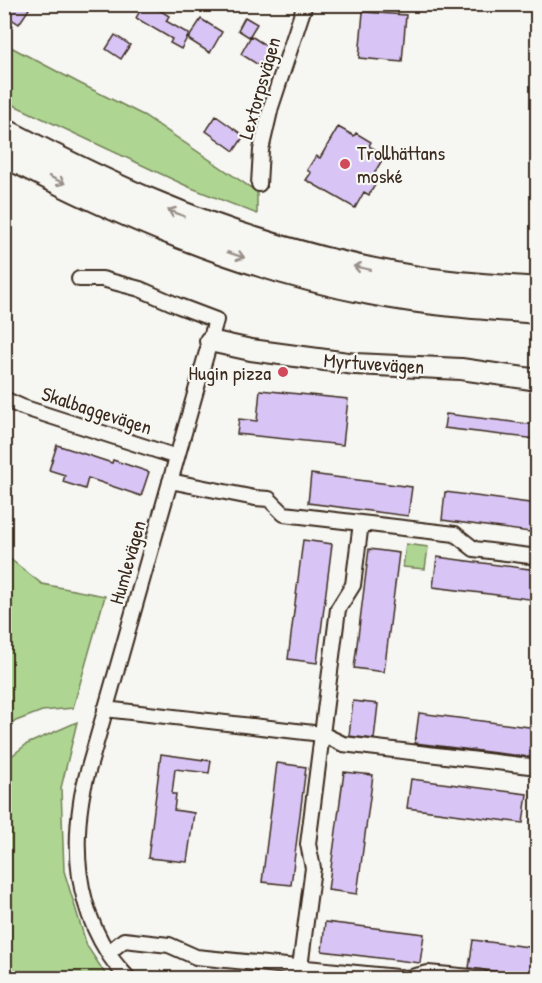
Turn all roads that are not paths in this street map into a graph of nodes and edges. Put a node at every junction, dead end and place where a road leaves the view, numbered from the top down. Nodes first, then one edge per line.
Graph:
1 (305, 4) edge
2 (4, 132) edge
3 (4, 153) edge
4 (259, 184) dead end
5 (537, 275) edge
6 (79, 279) dead end
7 (422, 290) junction
8 (537, 291) edge
9 (537, 310) edge
10 (537, 327) edge
11 (210, 341) junction
12 (537, 380) edge
13 (4, 399) edge
14 (177, 457) junction
15 (170, 481) junction
16 (361, 523) junction
17 (537, 557) edge
18 (105, 710) junction
19 (322, 734) junction
20 (537, 767) edge
21 (108, 953) junction
22 (300, 967) junction
23 (128, 978) edge
24 (482, 978) edge

1 - 4 street, Lextorpsvägen
7 -> 2 highway
3 -> 7 highway
5 - 7 highway
6 - 11 street, Humlevägen
7 - 8 highway
7 - 9 highway
7 - 10 highway
11 - 12 street, Myrtuvevägen
11 - 14 street, Humlevägen
13 - 14 street, Skalbaggevägen
14 - 15 street, Humlevägen
15 - 16 street
15 - 18 street, Humlevägen
16 - 17 street
16 - 19 street
18 - 19 street
18 - 21 street, Humlevägen
19 - 20 street
19 - 22 street
21 - 22 street
21 - 23 street, Humlevägen
22 - 24 street

